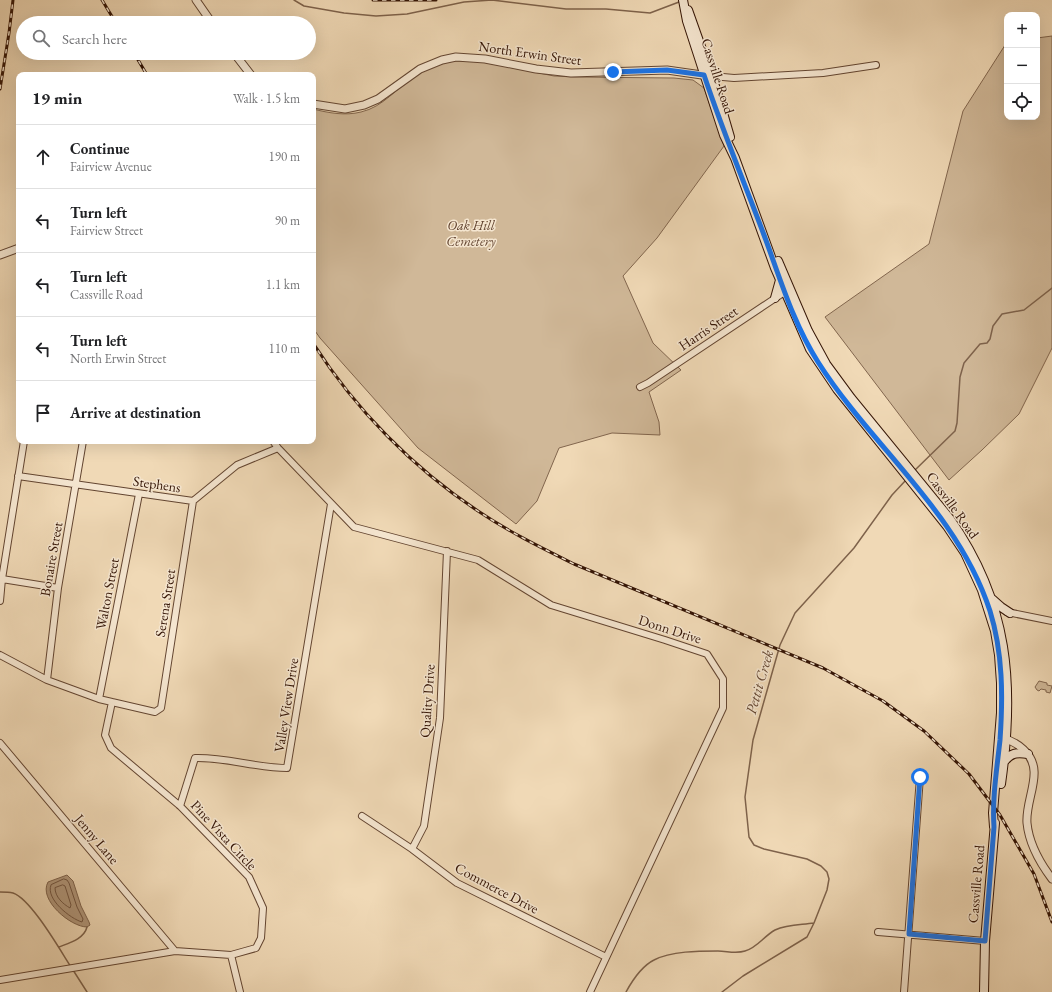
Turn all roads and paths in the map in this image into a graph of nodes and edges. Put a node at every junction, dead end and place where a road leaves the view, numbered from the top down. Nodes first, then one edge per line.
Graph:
1 (196, 0) edge
2 (683, 0) edge
3 (207, 16) edge
4 (239, 60) edge
5 (876, 65) dead end
6 (248, 72) edge
7 (708, 76) junction
8 (316, 104) edge
9 (765, 237) junction
10 (16, 249) edge
11 (0, 256) edge
12 (780, 279) junction
13 (788, 291) junction
14 (775, 298) junction
15 (640, 387) dead end
16 (23, 444) edge
17 (83, 444) edge
18 (276, 444) edge
19 (278, 448) junction
20 (18, 476) junction
21 (76, 484) junction
22 (139, 494) junction
23 (193, 501) junction
24 (331, 504) junction
25 (940, 511) junction
26 (447, 551) junction
27 (2, 579) junction
28 (58, 588) junction
29 (992, 598) junction
30 (0, 601) edge
31 (993, 612) junction
32 (1012, 613) junction
33 (1052, 621) edge
34 (1000, 628) junction
35 (0, 655) edge
36 (47, 680) junction
37 (99, 699) junction
38 (112, 702) junction
39 (1003, 739) junction
40 (0, 743) edge
41 (1028, 754) junction
42 (1004, 763) junction
43 (920, 777) dead end
44 (180, 806) junction
45 (362, 816) dead end
46 (994, 827) junction
47 (412, 849) junction
48 (1052, 879) edge
49 (878, 932) dead end
50 (909, 934) junction
51 (985, 941) junction
52 (175, 951) junction
53 (231, 955) junction
54 (606, 957) junction
55 (0, 980) edge
56 (240, 992) edge
57 (590, 992) edge
58 (904, 992) edge
59 (984, 992) edge

1 - 3 street
2 - 7 main road, Cassville Road
4 - 6 street
5 - 7 street, North Erwin Street
7 - 8 street, North Erwin Street
7 - 9 main road, Cassville Road
9 - 12 main road, Cassville Road
9 - 13 main road, Cassville Road
10 - 11 street
12 - 13 main road, Cassville Road
12 - 14 main road
13 - 14 street, Harris Street
13 - 25 main road, Cassville Road
14 - 15 street, Harris Street
16 - 20 street
17 - 21 street, Bonaire Street
18 - 19 street, Donn Drive
19 - 23 street, Stephens
19 - 24 street, Donn Drive
20 - 21 street, Stephens
20 - 27 street
21 - 22 street, Stephens
21 - 28 street, Bonaire Street
22 - 23 street, Stephens
22 - 37 street, Walton Street
23 - 38 street, Serena Street
24 - 26 street, Donn Drive
24 - 44 street, Valley View Drive
25 - 29 main road, Cassville Road
25 - 31 main road, Cassville Road
26 - 47 street, Quality Drive
26 - 54 street, Donn Drive
27 - 28 street
27 - 30 street
28 - 36 street, Bonaire Street
29 - 31 main road, Cassville Road
29 - 32 main road
31 - 32 street
31 - 34 main road, Cassville Road
31 - 39 main road, Cassville Road
32 - 33 street
32 - 34 main road
34 - 39 main road, Cassville Road
35 - 36 street
36 - 37 street
37 - 38 street
38 - 44 street, Pine Vista Circle
39 - 41 street
39 - 42 main road, Cassville Road
39 - 46 main road, Cassville Road
40 - 52 street, Jenny Lane
41 - 42 main road
41 - 48 street
42 - 46 main road, Cassville Road
43 - 50 street
44 - 53 street, Pine Vista Circle
45 - 47 street, Commerce Drive
46 - 51 main road, Cassville Road
47 - 54 street, Commerce Drive
49 - 50 street
50 - 51 street
50 - 58 street
51 - 59 main road, Cassville Road
52 - 53 street, Pine Vista Circle
52 - 55 street, Pine Vista Circle
53 - 56 street
54 - 57 street, Donn Drive

